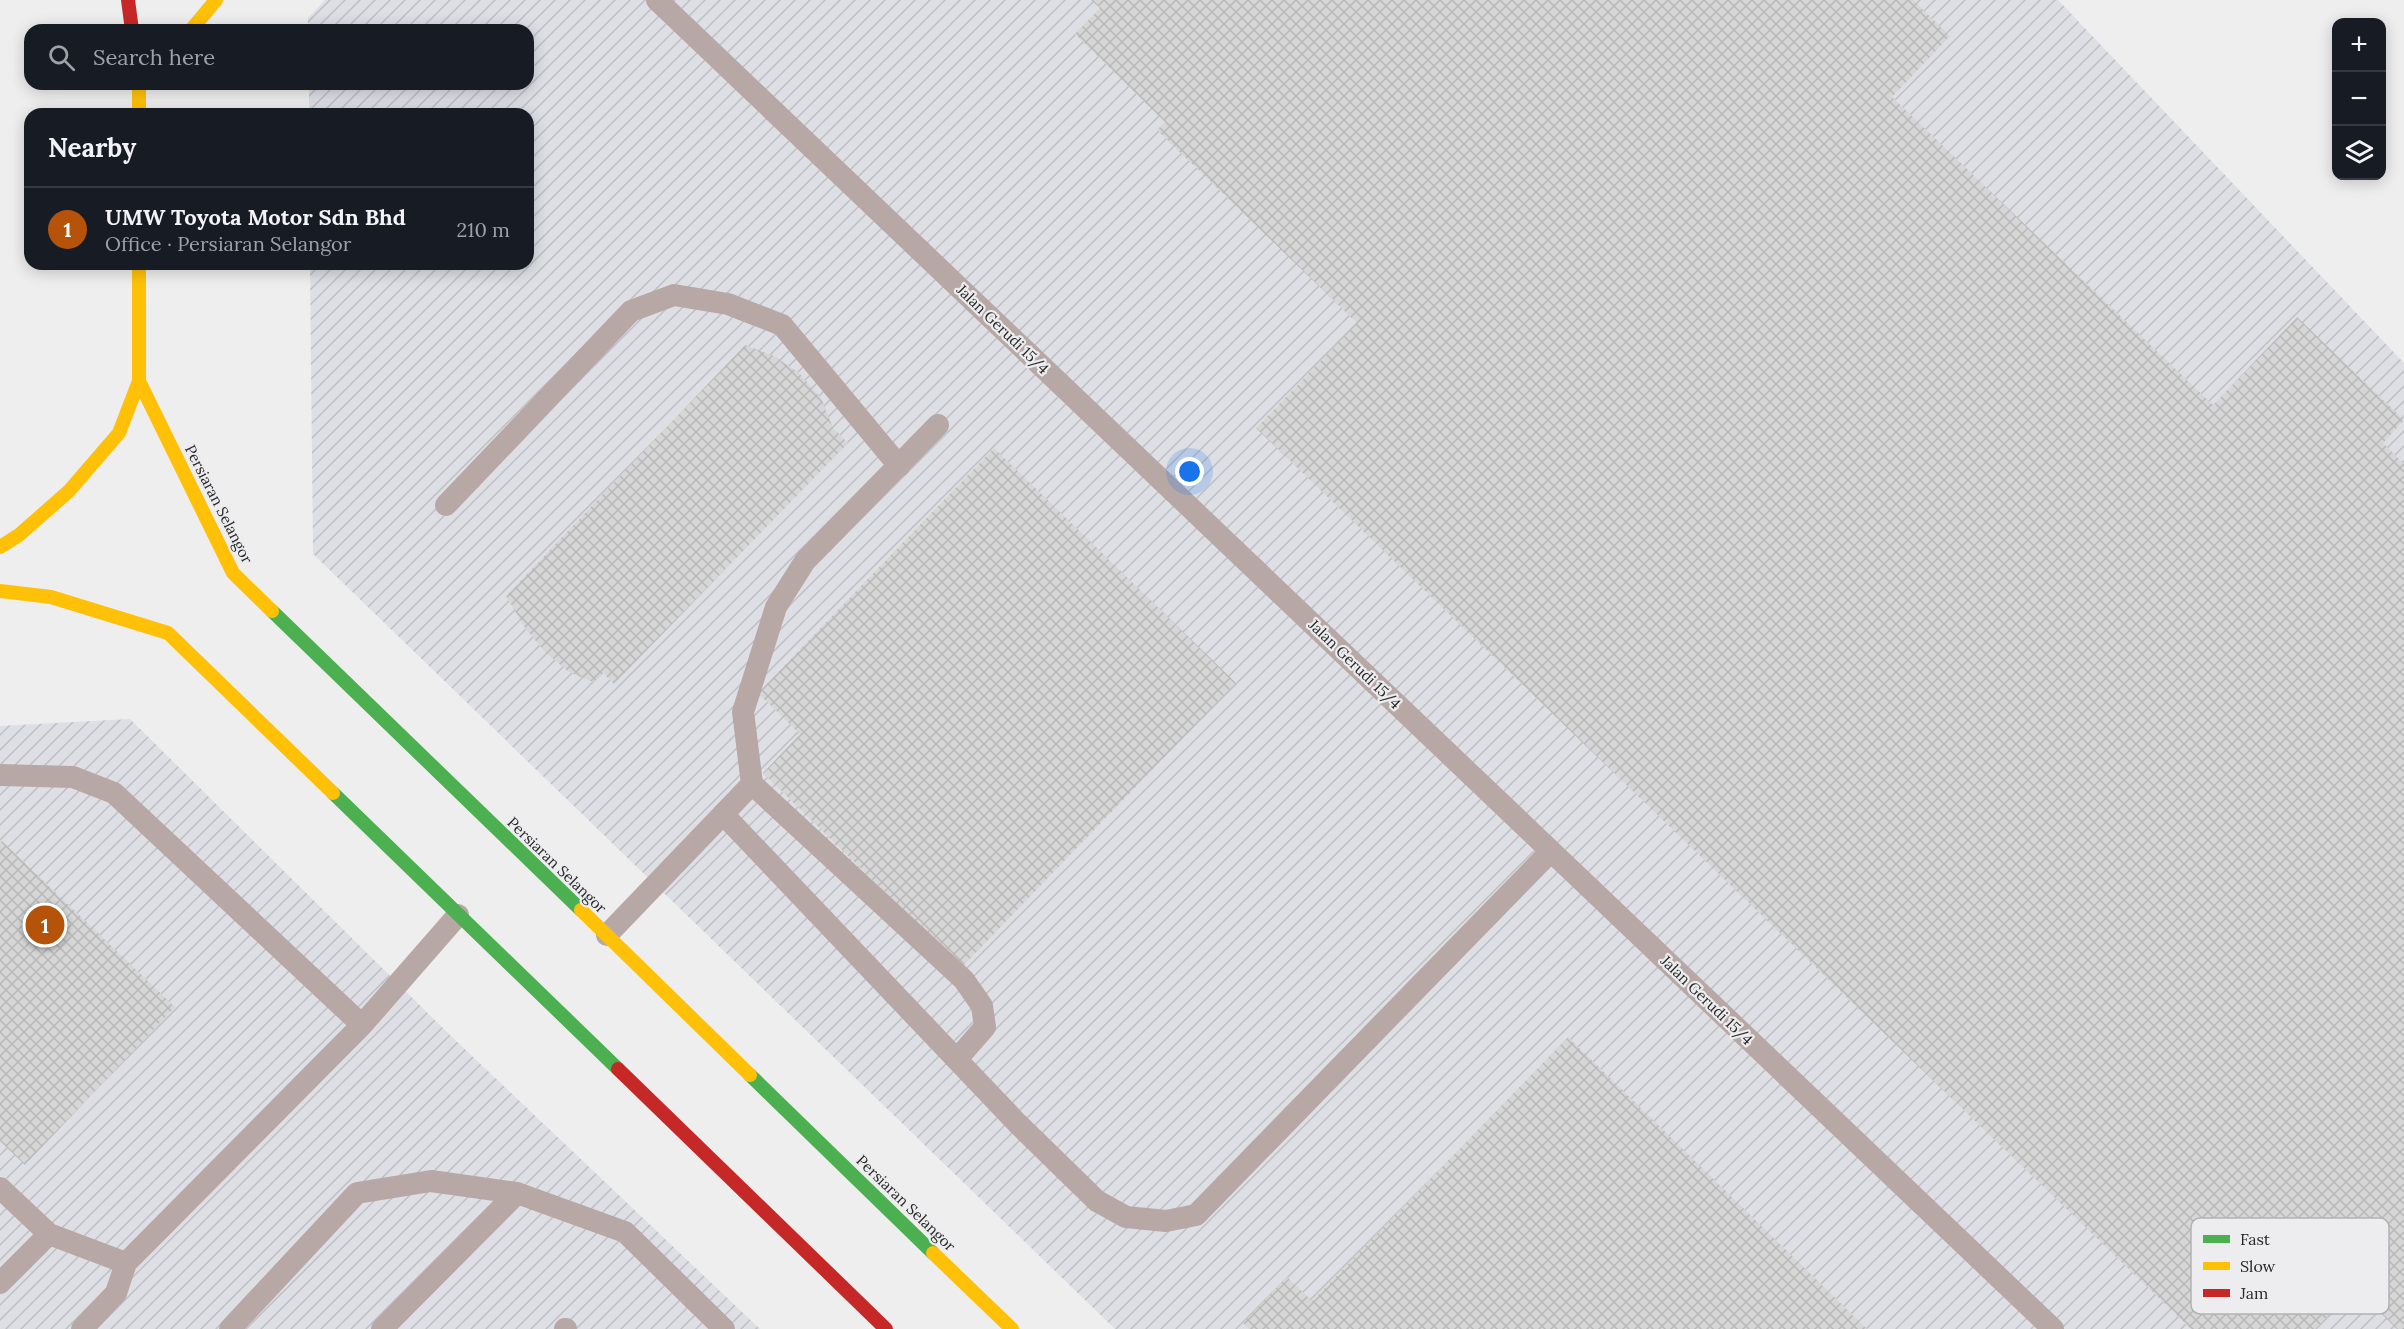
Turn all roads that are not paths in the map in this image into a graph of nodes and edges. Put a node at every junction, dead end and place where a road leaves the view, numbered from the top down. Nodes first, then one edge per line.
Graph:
1 (128, 0) edge
2 (216, 0) edge
3 (657, 0) edge
4 (131, 24) edge
5 (196, 24) edge
6 (141, 90) edge
7 (139, 108) edge
8 (139, 270) edge
9 (140, 381) junction
10 (938, 425) dead end
11 (899, 466) junction
12 (446, 505) dead end
13 (0, 547) edge
14 (0, 591) edge
15 (0, 775) edge
16 (752, 784) junction
17 (723, 814) junction
18 (1551, 851) junction
19 (458, 915) junction
20 (606, 936) junction
21 (362, 1025) junction
22 (957, 1059) junction
23 (0, 1188) edge
24 (517, 1193) junction
25 (49, 1234) junction
26 (126, 1263) junction
27 (0, 1283) edge
28 (82, 1329) edge
29 (230, 1329) edge
30 (382, 1329) edge
31 (723, 1329) edge
32 (886, 1329) edge
33 (1012, 1329) edge
34 (2053, 1329) edge

1 - 4 main road
2 - 5 main road
3 - 18 lane, Jalan Gerudi 15/4
6 - 7 main road
8 - 9 main road
9 - 13 main road
9 - 20 main road, Persiaran Selangor
10 - 11 lane
11 - 12 lane
11 - 16 lane
14 - 19 main road
15 - 21 lane
16 - 17 lane
16 - 22 lane
17 - 20 lane
17 - 22 lane
18 - 22 lane
18 - 34 lane, Jalan Gerudi 15/4
19 - 21 lane
19 - 32 main road
20 - 33 main road, Persiaran Selangor
21 - 26 lane
23 - 25 lane
24 - 29 lane
24 - 30 lane
24 - 31 lane
25 - 26 lane
25 - 27 lane
26 - 28 lane

